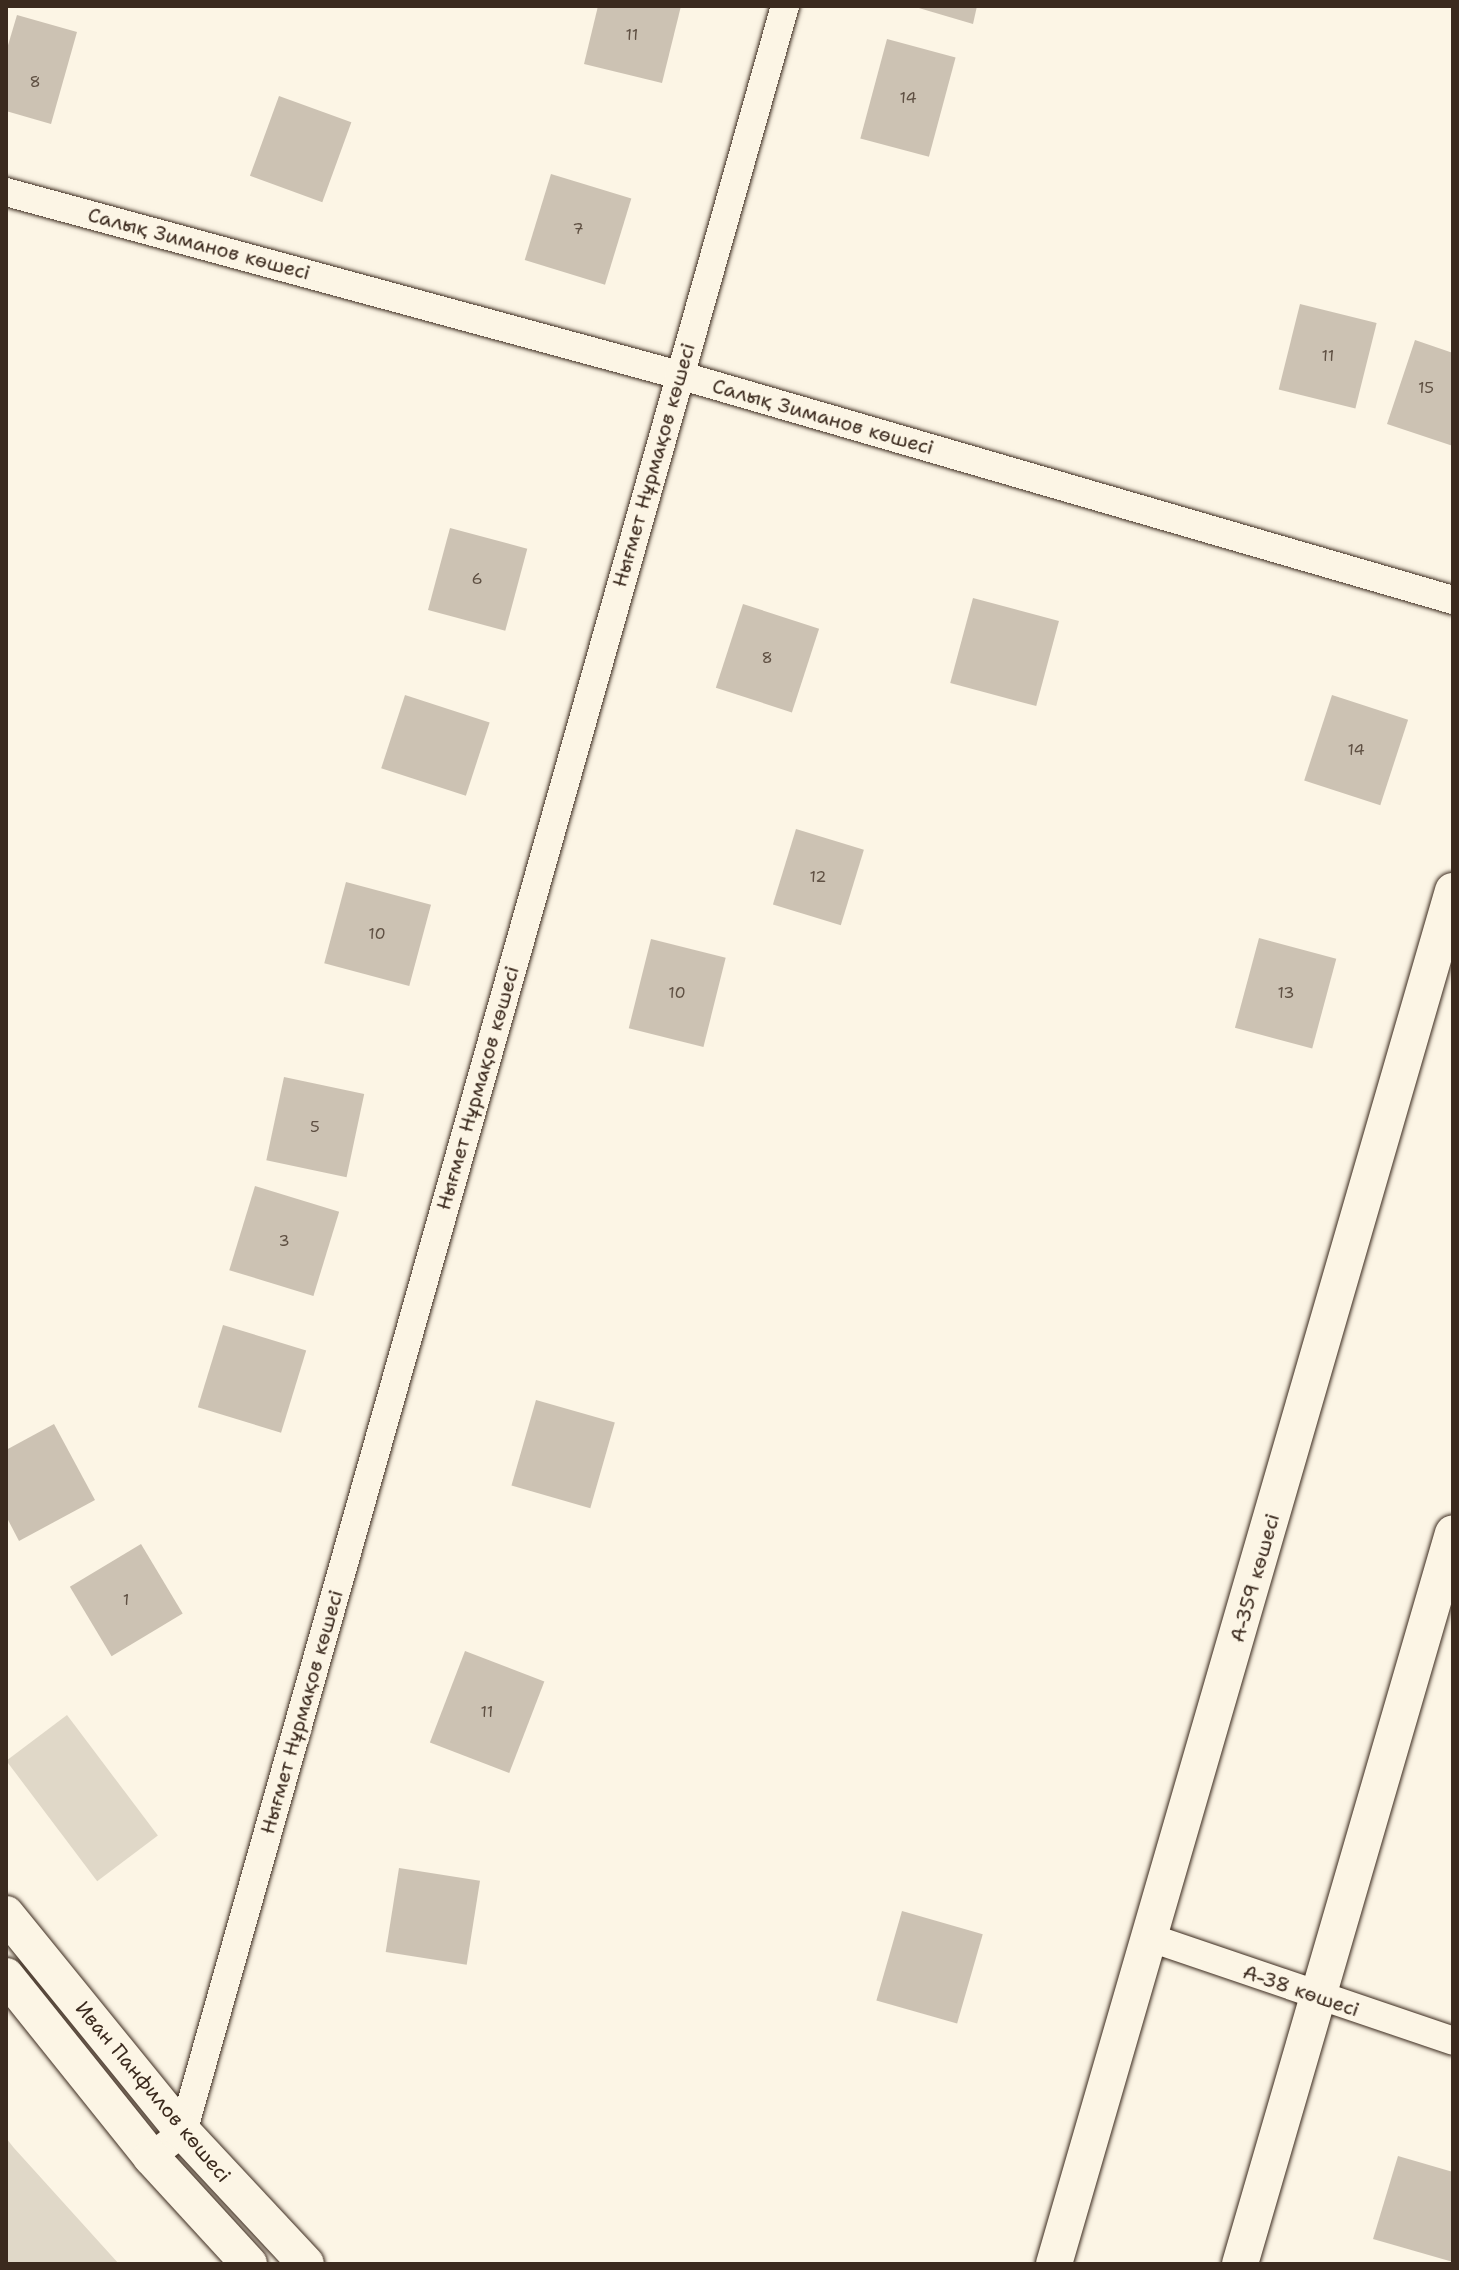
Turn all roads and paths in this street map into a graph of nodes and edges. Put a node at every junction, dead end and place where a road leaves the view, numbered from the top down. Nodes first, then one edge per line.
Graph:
1 (785, 6) edge
2 (6, 192) edge
3 (679, 375) junction
4 (1453, 600) edge
5 (1453, 891) edge
6 (1453, 1533) edge
7 (6, 1914) edge
8 (1151, 1938) junction
9 (6, 1976) edge
10 (1318, 1998) junction
11 (1453, 2041) edge
12 (183, 2132) junction
13 (151, 2157) junction
14 (249, 2264) edge
15 (306, 2264) edge
16 (1054, 2264) edge
17 (1240, 2264) edge

1 - 3 street, Нығмет Нұрмақов көшесі
2 - 3 street, Салық Зиманов көшесі
3 - 4 street, Салық Зиманов көшесі
3 - 12 street, Нығмет Нұрмақов көшесі
5 - 8 street, А-359 көшесі
6 - 10 street
7 - 12 street, Иван Панфилов көшесі
8 - 10 street, А-38 көшесі
8 - 16 street, А-359 көшесі
9 - 13 street, Иван Панфилов көшесі
10 - 11 street, А-38 көшесі
10 - 17 street
12 - 13 street
12 - 15 street, Иван Панфилов көшесі
13 - 14 street, Иван Панфилов көшесі

